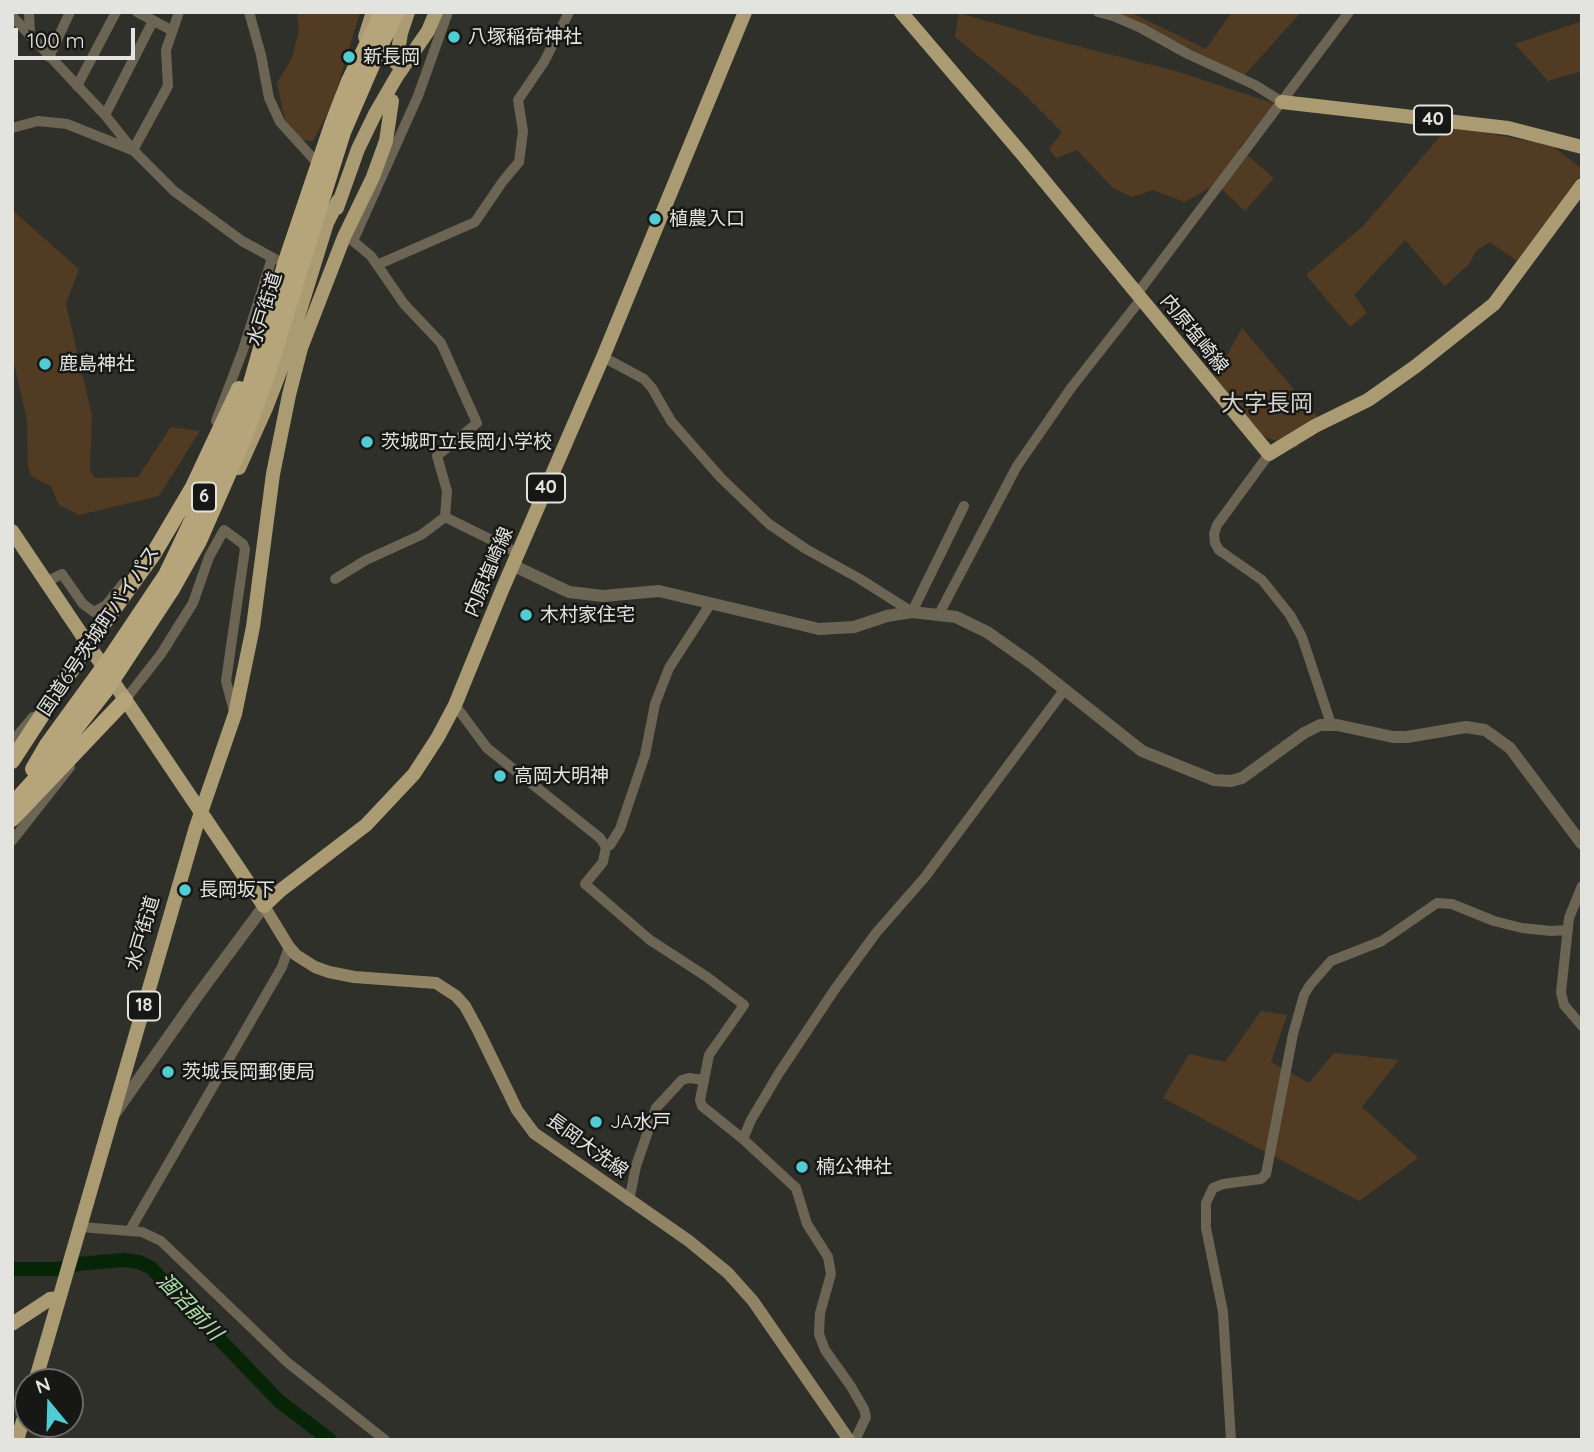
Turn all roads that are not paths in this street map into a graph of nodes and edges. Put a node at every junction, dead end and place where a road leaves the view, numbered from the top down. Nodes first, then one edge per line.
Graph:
1 (29, 12) edge
2 (70, 12) edge
3 (116, 12) edge
4 (137, 12) edge
5 (179, 12) edge
6 (249, 12) edge
7 (373, 12) edge
8 (383, 12) edge
9 (397, 12) edge
10 (408, 12) edge
11 (436, 12) edge
12 (449, 12) edge
13 (569, 12) edge
14 (745, 12) edge
15 (901, 12) edge
16 (1098, 12) edge
17 (1349, 12) edge
18 (12, 16) edge
19 (153, 21) junction
20 (171, 30) junction
21 (30, 36) junction
22 (49, 57) junction
23 (396, 63) dead end
24 (356, 83) junction
25 (77, 86) junction
26 (393, 101) dead end
27 (1282, 102) junction
28 (105, 115) junction
29 (12, 128) edge
30 (1582, 147) edge
31 (133, 150) junction
32 (319, 164) junction
33 (1582, 185) edge
34 (338, 201) junction
35 (349, 239) junction
36 (279, 260) junction
37 (377, 265) junction
38 (1139, 297) junction
39 (270, 324) junction
40 (309, 325) junction
41 (603, 357) junction
42 (1269, 454) junction
43 (964, 506) dead end
44 (445, 517) junction
45 (12, 531) edge
46 (199, 541) junction
47 (515, 559) junction
48 (335, 579) dead end
49 (46, 582) junction
50 (711, 603) junction
51 (912, 612) junction
52 (939, 614) junction
53 (88, 646) junction
54 (115, 663) junction
55 (1065, 689) junction
56 (55, 698) junction
57 (125, 700) junction
58 (455, 705) junction
59 (235, 713) junction
60 (1331, 724) junction
61 (12, 742) edge
62 (76, 751) junction
63 (12, 761) edge
64 (13, 803) edge
65 (202, 811) junction
66 (12, 819) edge
67 (12, 841) edge
68 (1582, 844) edge
69 (606, 847) junction
70 (1582, 887) edge
71 (264, 906) junction
72 (1568, 930) junction
73 (289, 947) junction
74 (1582, 1026) edge
75 (124, 1074) junction
76 (704, 1080) junction
77 (139, 1081) junction
78 (111, 1118) junction
79 (743, 1139) junction
80 (629, 1201) junction
81 (81, 1227) junction
82 (130, 1230) junction
83 (61, 1292) junction
84 (12, 1324) edge
85 (39, 1368) edge
86 (385, 1440) edge
87 (849, 1440) edge
88 (855, 1440) edge
89 (1231, 1440) edge

1 - 21 street
2 - 22 street
3 - 25 street
4 - 19 street
5 - 20 street
6 - 32 street
7 - 24 main road
8 - 24 highway, 6
9 - 24 highway, 6
10 - 23 main road
11 - 34 main road
12 - 35 street
13 - 37 street
14 - 41 main road, 内原塩崎線 / 40
15 - 38 main road, 内原塩崎線
16 - 27 street
17 - 27 street
18 - 21 street
19 - 20 street
19 - 28 street
20 - 31 street
21 - 22 street
22 - 25 street
24 - 32 highway, 水戸街道 / 6
24 - 46 highway, 水戸街道 / 6
25 - 28 street
26 - 35 main road
27 - 30 main road, 40
27 - 38 street
28 - 31 street
29 - 31 street
31 - 36 street
32 - 36 highway, 水戸街道 / 6
33 - 42 main road
34 - 40 main road
34 - 46 main road
35 - 37 street
35 - 40 main road
36 - 39 highway, 水戸街道 / 6
36 - 49 street
37 - 44 street
38 - 42 main road, 内原塩崎線
38 - 52 street
39 - 53 highway
39 - 54 highway, 国道6号茨城町バイパス / 6
40 - 59 main road, 水戸街道
41 - 47 main road, 内原塩崎線 / 40
41 - 51 street
42 - 60 street
43 - 51 street
44 - 47 street
44 - 48 street
45 - 49 main road
46 - 54 highway, 国道6号茨城町バイパス / 6
47 - 50 street
47 - 58 main road, 内原塩崎線 / 40
49 - 53 main road
50 - 51 street
50 - 69 street
51 - 52 street
52 - 55 street
53 - 56 highway
53 - 57 main road
54 - 64 highway, 国道6号茨城町バイパス / 6
55 - 60 street
55 - 79 street
56 - 61 street
56 - 63 highway
57 - 59 street
57 - 62 highway
57 - 65 main road
58 - 69 street
58 - 71 main road, 内原塩崎線 / 40
59 - 65 main road, 水戸街道
60 - 68 street
62 - 66 highway
62 - 67 street
65 - 71 main road
65 - 75 main road, 水戸街道 / 18
69 - 76 street
70 - 72 street
71 - 73 main road, 長岡大洗線
71 - 77 street
72 - 74 street
72 - 89 street
73 - 80 main road, 長岡大洗線
73 - 82 street
75 - 77 street
75 - 78 main road, 水戸街道 / 18
76 - 79 street
76 - 80 street
77 - 78 street
78 - 81 main road, 水戸街道 / 18
79 - 88 street
80 - 87 main road, 長岡大洗線
81 - 82 street
81 - 83 main road, 水戸街道 / 18
82 - 86 street
83 - 84 main road
83 - 85 main road, 水戸街道

